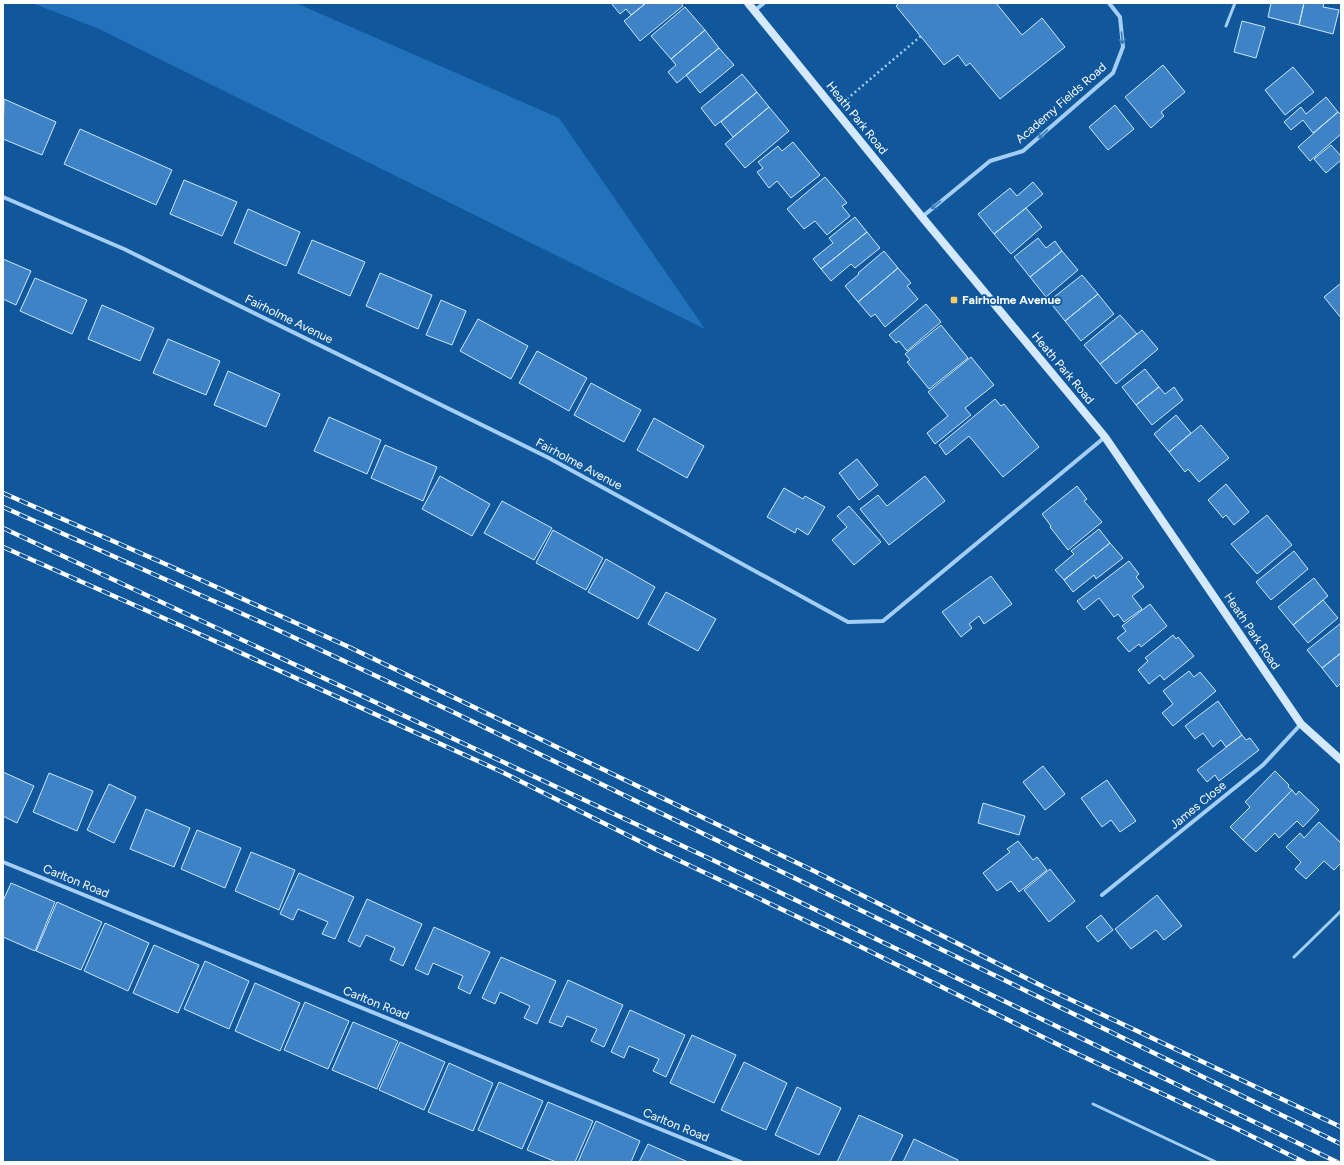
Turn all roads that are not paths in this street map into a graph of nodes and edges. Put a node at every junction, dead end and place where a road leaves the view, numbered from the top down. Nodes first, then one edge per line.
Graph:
1 (748, 3) edge
2 (764, 3) edge
3 (1109, 3) edge
4 (1235, 3) edge
5 (754, 11) junction
6 (1226, 26) dead end
7 (3, 197) edge
8 (922, 216) junction
9 (1105, 437) junction
10 (1301, 724) junction
11 (1341, 760) edge
12 (3, 862) edge
13 (1102, 895) dead end
14 (1341, 911) edge
15 (1294, 957) dead end
16 (1093, 1104) dead end
17 (741, 1162) edge
18 (1216, 1162) edge

1 - 5 street, Heath Park Road
2 - 5 street
3 -> 8 street, Academy Fields Road
4 - 6 lane
5 - 8 street, Heath Park Road
7 - 9 street, Fairholme Avenue
8 - 9 street, Heath Park Road
9 - 10 street, Heath Park Road
10 - 11 street, Heath Park Road
10 - 13 street, James Close
12 - 17 street, Carlton Road
14 - 15 lane
16 - 18 lane

